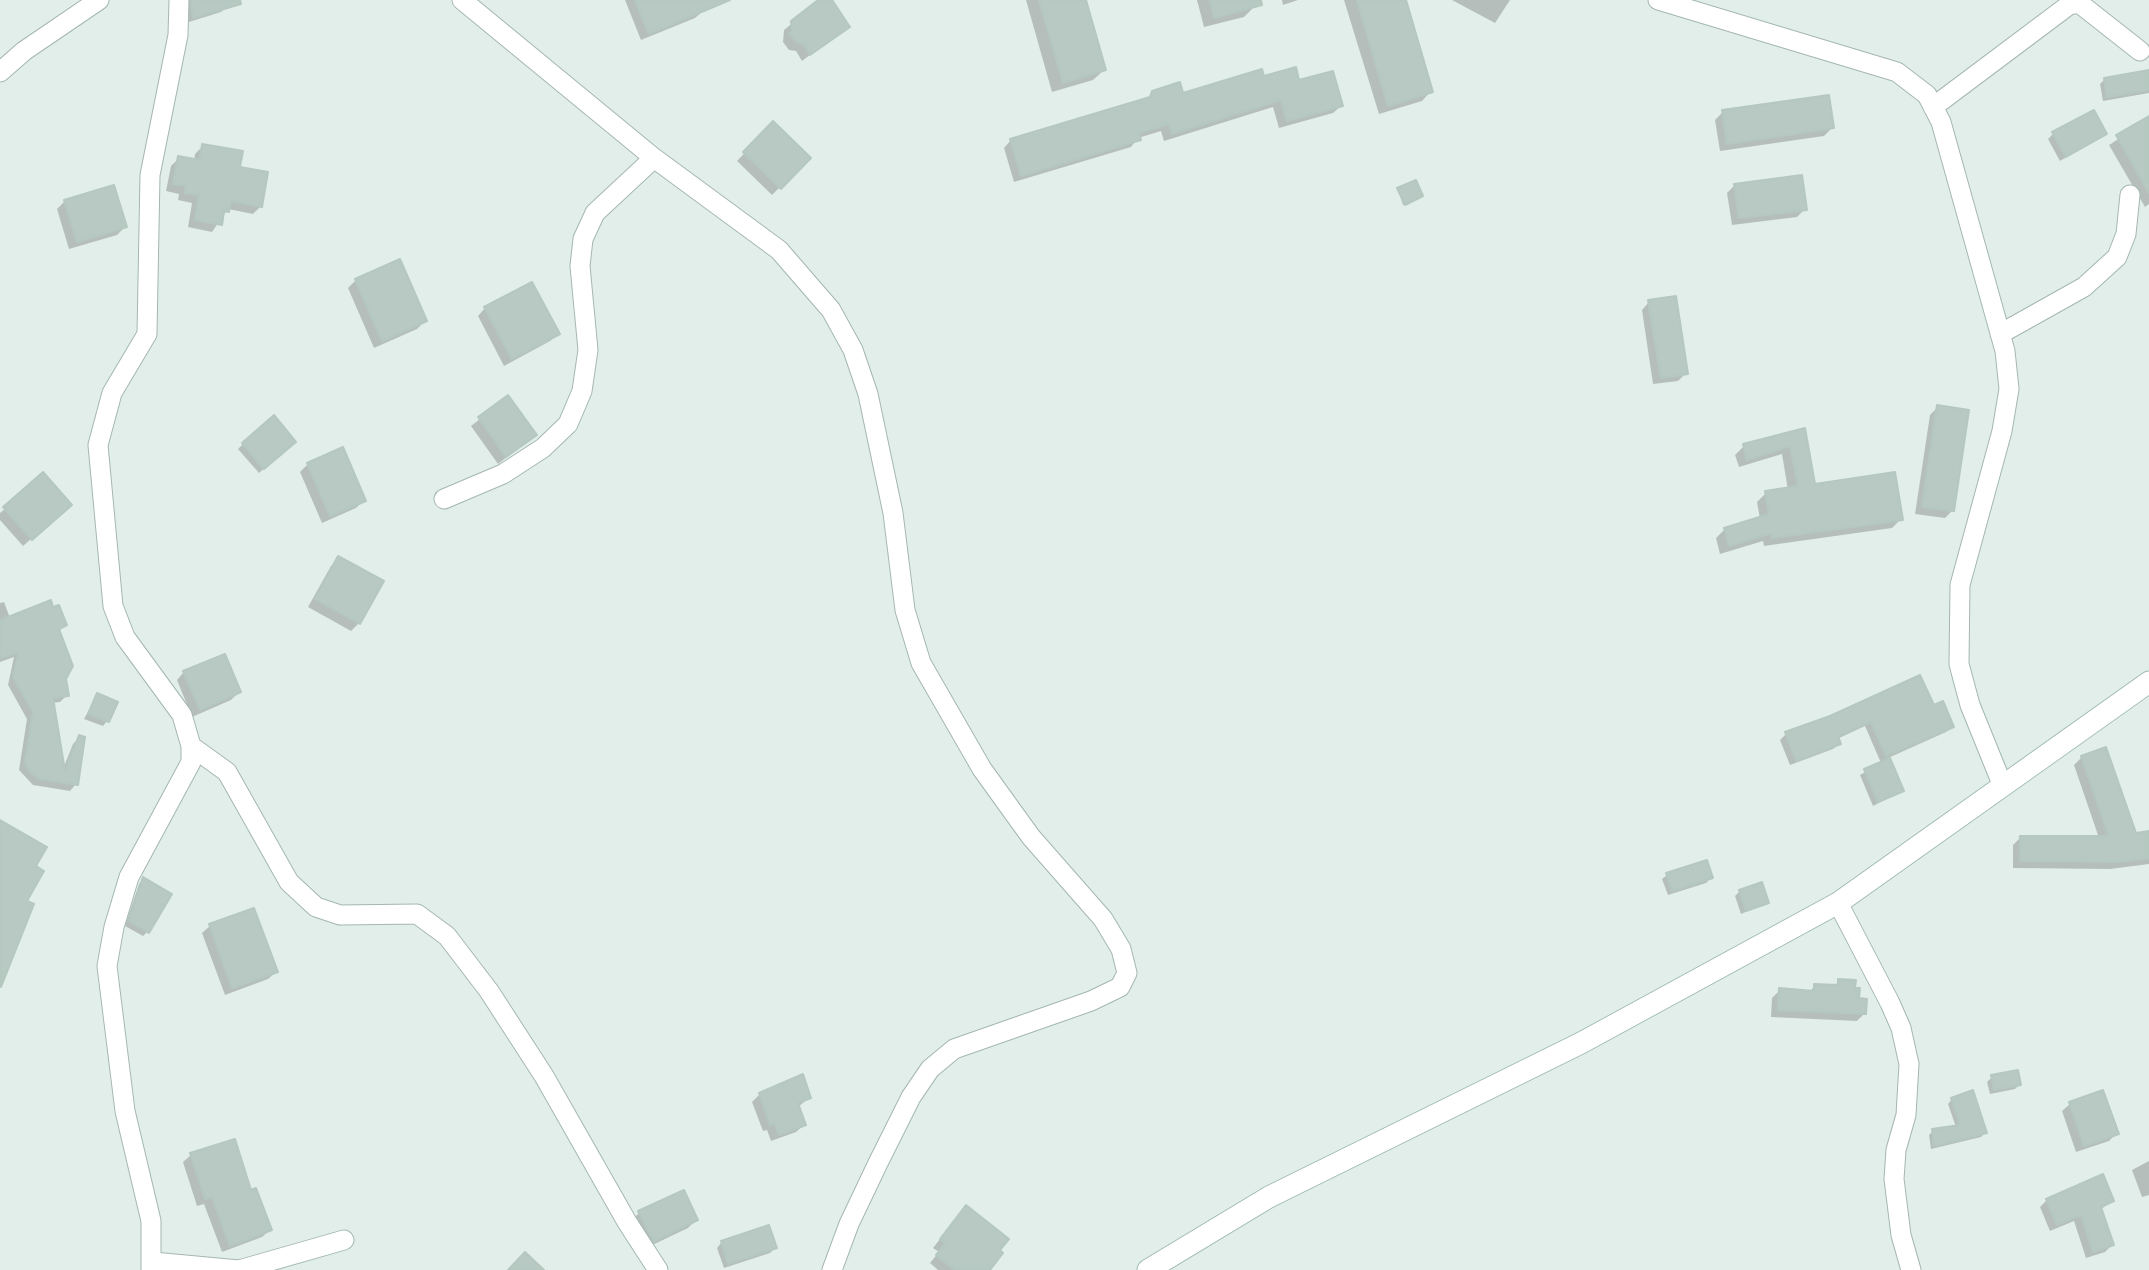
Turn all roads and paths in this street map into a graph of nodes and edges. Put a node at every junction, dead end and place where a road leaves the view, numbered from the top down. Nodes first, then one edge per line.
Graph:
1 (99, 0) edge
2 (179, 0) edge
3 (462, 0) edge
4 (1658, 0) edge
5 (2140, 51) dead end
6 (0, 72) edge
7 (1933, 107) junction
8 (654, 158) junction
9 (2130, 195) dead end
10 (2000, 334) junction
11 (444, 499) dead end
12 (2149, 682) edge
13 (191, 746) junction
14 (2002, 784) junction
15 (1838, 903) junction
16 (344, 1240) dead end
17 (152, 1266) edge
18 (658, 1270) edge
19 (832, 1270) edge
20 (1149, 1270) edge
21 (1911, 1270) edge

1 - 6 street
2 - 13 street
3 - 8 street
4 - 7 street
5 - 7 street
7 - 10 street
8 - 11 street
8 - 19 street
9 - 10 street
10 - 14 street
12 - 14 main road
13 - 17 street
13 - 18 street
14 - 15 main road
15 - 20 main road
15 - 21 street
16 - 17 street

